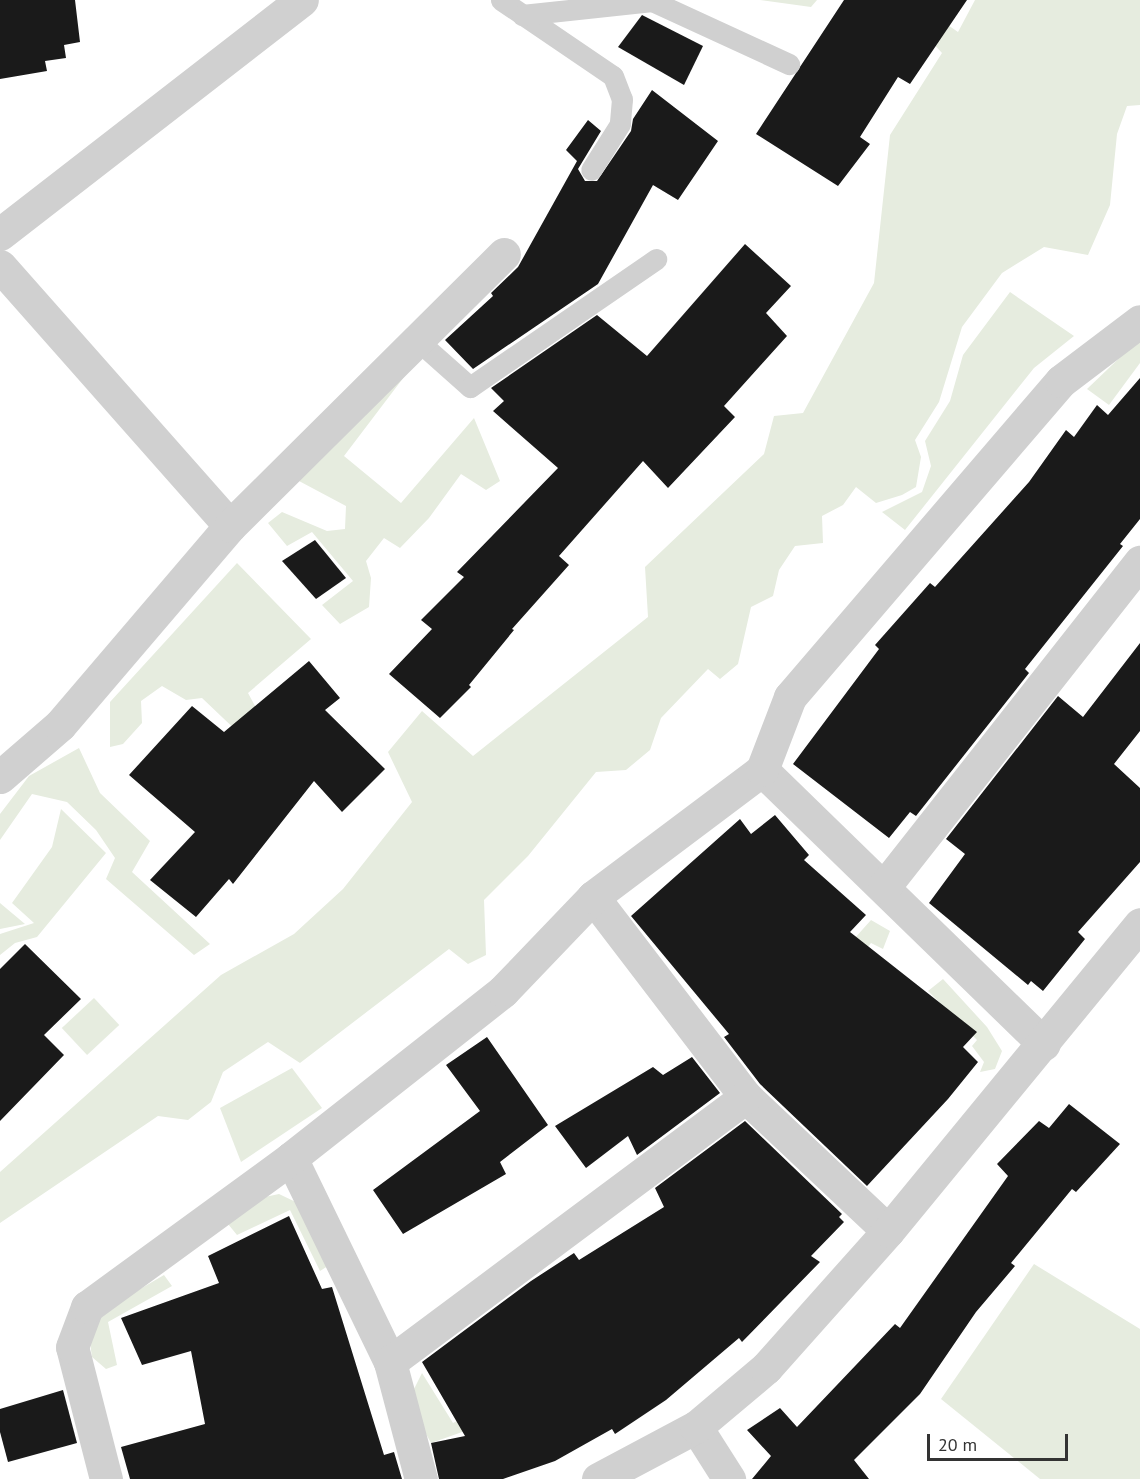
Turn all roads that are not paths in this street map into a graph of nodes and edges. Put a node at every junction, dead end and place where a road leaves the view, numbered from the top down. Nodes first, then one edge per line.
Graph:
1 (302, 0) edge
2 (501, 0) edge
3 (522, 15) junction
4 (789, 64) dead end
5 (591, 170) dead end
6 (0, 234) edge
7 (504, 254) dead end
8 (656, 259) dead end
9 (0, 266) edge
10 (1140, 321) edge
11 (417, 340) junction
12 (230, 526) junction
13 (1140, 562) edge
14 (762, 770) junction
15 (0, 777) edge
16 (884, 887) junction
17 (593, 897) junction
18 (1140, 924) edge
19 (1044, 1044) junction
20 (746, 1097) junction
21 (291, 1158) junction
22 (888, 1231) junction
23 (390, 1362) junction
24 (696, 1427) junction
25 (106, 1479) edge
26 (421, 1479) edge
27 (598, 1479) edge
28 (729, 1479) edge

1 - 6 street
2 - 3 lane
3 - 4 lane
3 - 5 lane
7 - 11 street
8 - 11 lane
9 - 12 street
10 - 14 street
11 - 12 street
12 - 15 street
13 - 16 street
14 - 16 street
14 - 17 street
16 - 19 street
17 - 20 street
17 - 21 street
18 - 19 street
19 - 22 street
20 - 22 street
20 - 23 street
21 - 23 street
21 - 25 street
22 - 24 street
23 - 26 street
24 - 27 street
24 - 28 street

